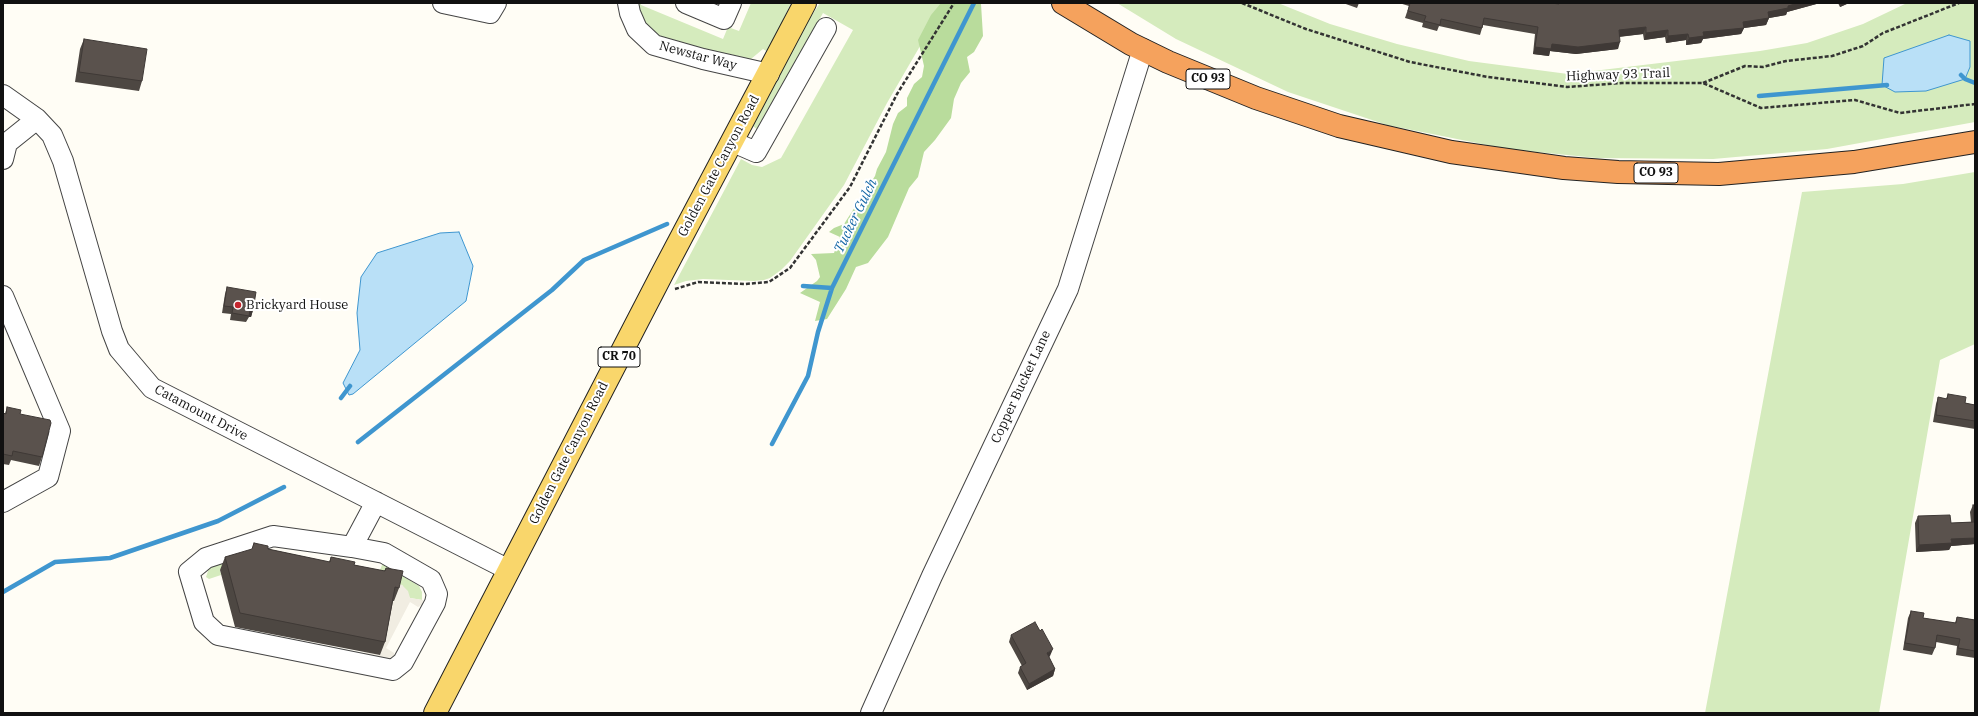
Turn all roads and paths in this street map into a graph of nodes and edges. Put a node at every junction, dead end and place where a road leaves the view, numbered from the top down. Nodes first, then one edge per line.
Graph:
1 (443, 3) edge
2 (496, 3) edge
3 (628, 3) edge
4 (686, 3) edge
5 (731, 3) edge
6 (805, 3) edge
7 (954, 3) edge
8 (1063, 3) edge
9 (1242, 3) edge
10 (1959, 3) edge
11 (826, 28) dead end
12 (1142, 49) junction
13 (769, 74) junction
14 (1703, 83) junction
15 (3, 95) edge
16 (1975, 104) edge
17 (37, 119) junction
18 (733, 142) junction
19 (1975, 142) edge
20 (3, 159) edge
21 (672, 290) dead end
22 (3, 296) edge
23 (3, 502) edge
24 (376, 502) junction
25 (352, 547) junction
26 (509, 570) junction
27 (435, 713) edge
28 (871, 713) edge

1 - 2 street
3 - 13 street, Newstar Way
4 - 5 street
6 - 13 main road, Golden Gate Canyon Road / CR 70
7 - 21 path
8 - 12 highway, CO 93
9 - 14 path, Highway 93 Trail
10 - 14 path
11 - 18 street
12 - 19 highway, CO 93
12 - 28 street, Copper Bucket Lane
13 - 18 main road, Golden Gate Canyon Road / CR 70
14 - 16 path, Highway 93 Trail
15 - 17 street, Catamount Drive
17 - 20 street
17 - 24 street, Catamount Drive
18 - 26 main road, Golden Gate Canyon Road / CR 70
22 - 23 street
24 - 25 street
24 - 26 street, Catamount Drive
25 - 25 street
26 - 27 main road, Golden Gate Canyon Road / CR 70

